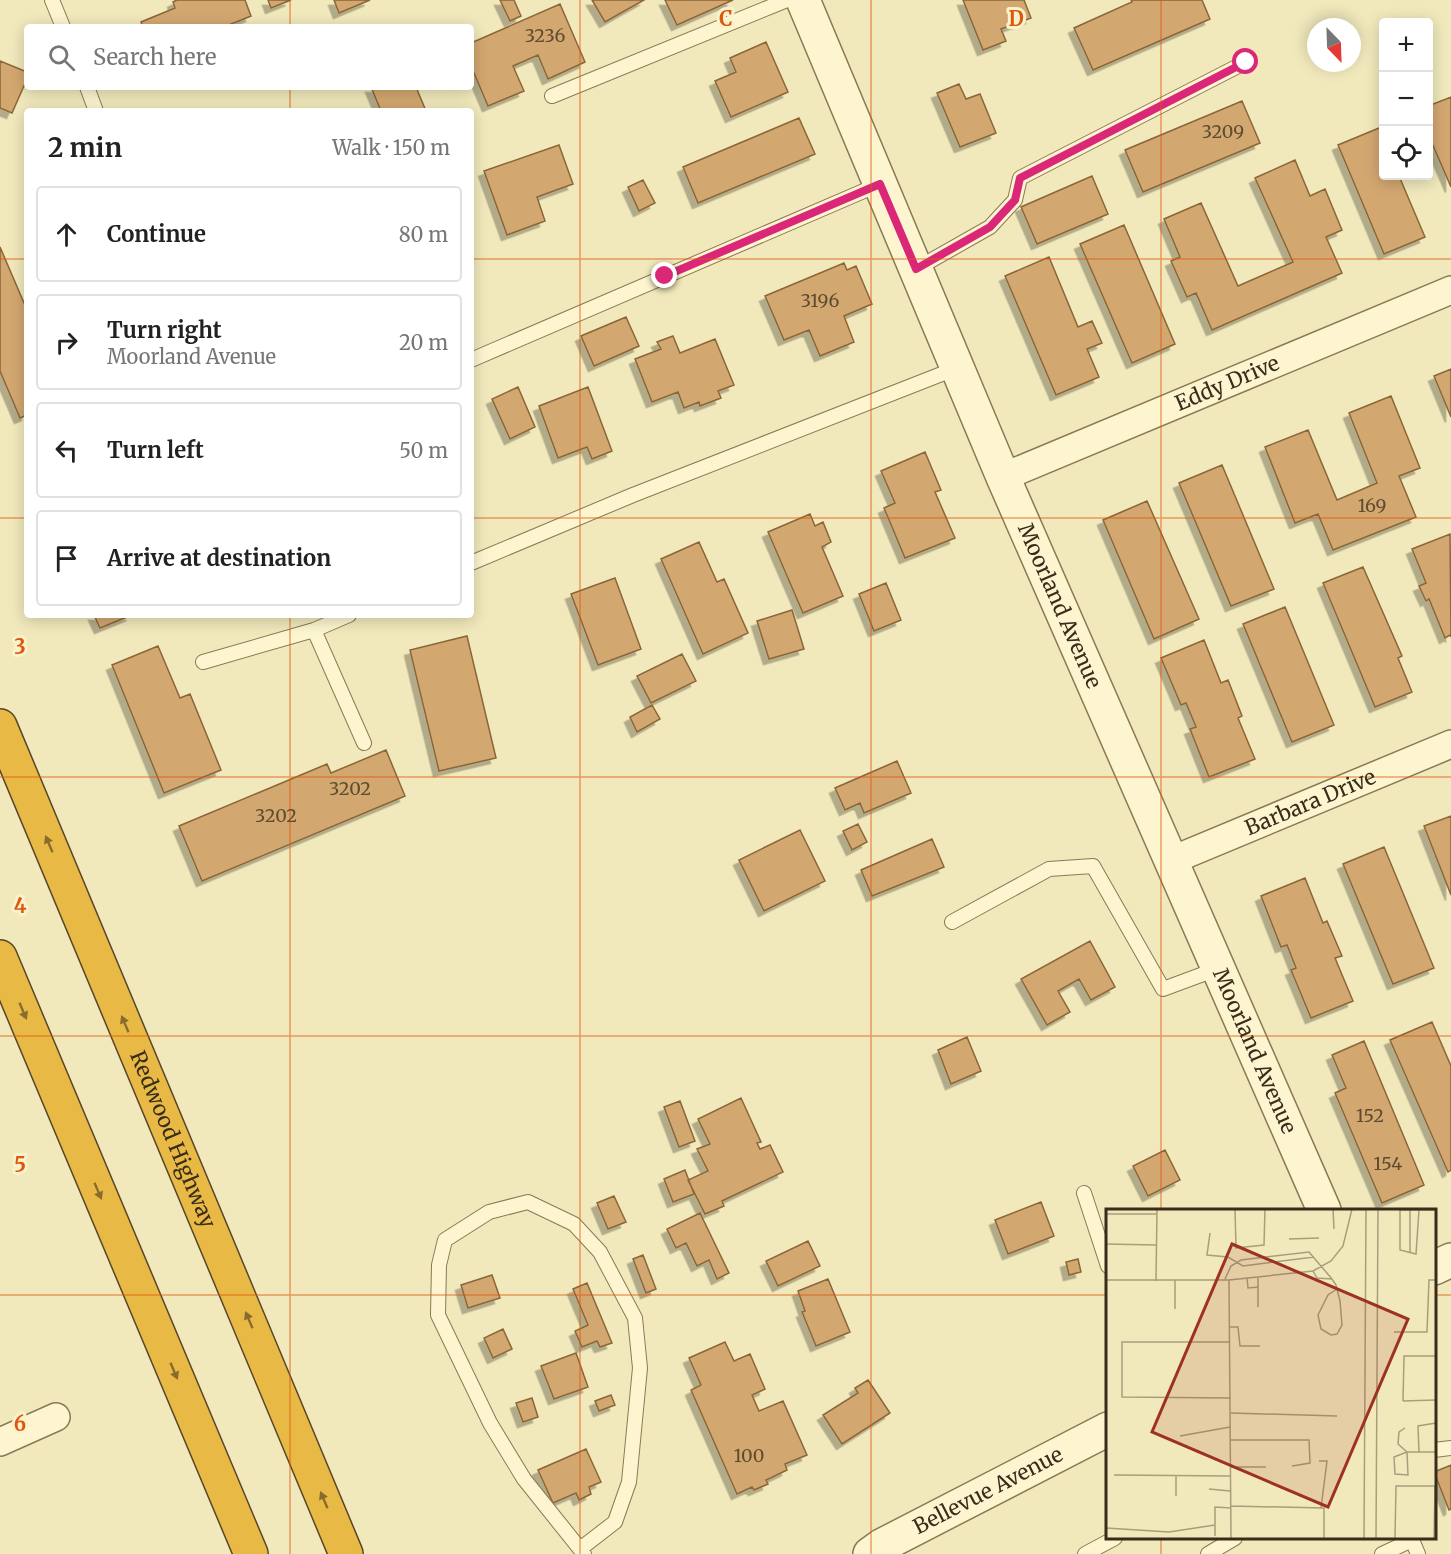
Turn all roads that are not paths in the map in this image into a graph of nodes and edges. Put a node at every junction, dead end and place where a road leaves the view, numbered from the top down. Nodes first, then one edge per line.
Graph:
1 (52, 0) edge
2 (787, 0) edge
3 (803, 0) edge
4 (62, 24) edge
5 (1246, 62) dead end
6 (88, 90) edge
7 (552, 96) dead end
8 (95, 108) edge
9 (880, 184) junction
10 (916, 269) junction
11 (1451, 290) edge
12 (474, 359) edge
13 (957, 368) junction
14 (1003, 477) junction
15 (474, 562) edge
16 (342, 618) edge
17 (314, 630) junction
18 (203, 662) dead end
19 (0, 726) edge
20 (364, 743) dead end
21 (1451, 744) edge
22 (1170, 861) junction
23 (952, 922) dead end
24 (0, 957) edge
25 (1217, 969) junction
26 (1084, 1193) dead end
27 (1324, 1209) edge
28 (1451, 1260) edge
29 (1106, 1263) edge
30 (1436, 1267) edge
31 (56, 1418) dead end
32 (1106, 1430) edge
33 (0, 1442) edge
34 (1451, 1448) edge
35 (1436, 1450) edge
36 (1113, 1539) edge
37 (1232, 1539) edge
38 (582, 1552) edge
39 (251, 1554) edge
40 (346, 1554) edge
41 (870, 1554) edge
42 (1085, 1554) edge
43 (1208, 1554) edge
44 (1382, 1554) edge
45 (1418, 1554) edge

1 - 4 lane
2 - 7 lane
3 - 9 street, Moorland Avenue
5 - 10 lane
6 - 8 lane
9 - 10 street, Moorland Avenue
9 - 12 lane
10 - 13 street, Moorland Avenue
11 - 14 street, Eddy Drive
13 - 14 street, Moorland Avenue
13 - 15 lane
14 - 22 street, Moorland Avenue
16 - 17 lane
17 - 18 lane
17 - 20 lane
40 -> 19 highway, Redwood Highway
21 - 22 street, Barbara Drive
22 - 25 street, Moorland Avenue
23 - 25 lane
24 -> 39 highway
25 - 27 street, Moorland Avenue
26 - 29 lane
28 - 30 street
31 - 33 street
32 - 41 street, Bellevue Avenue
34 - 35 lane
36 - 42 lane
37 - 43 lane
38 - 38 lane
44 - 45 lane

